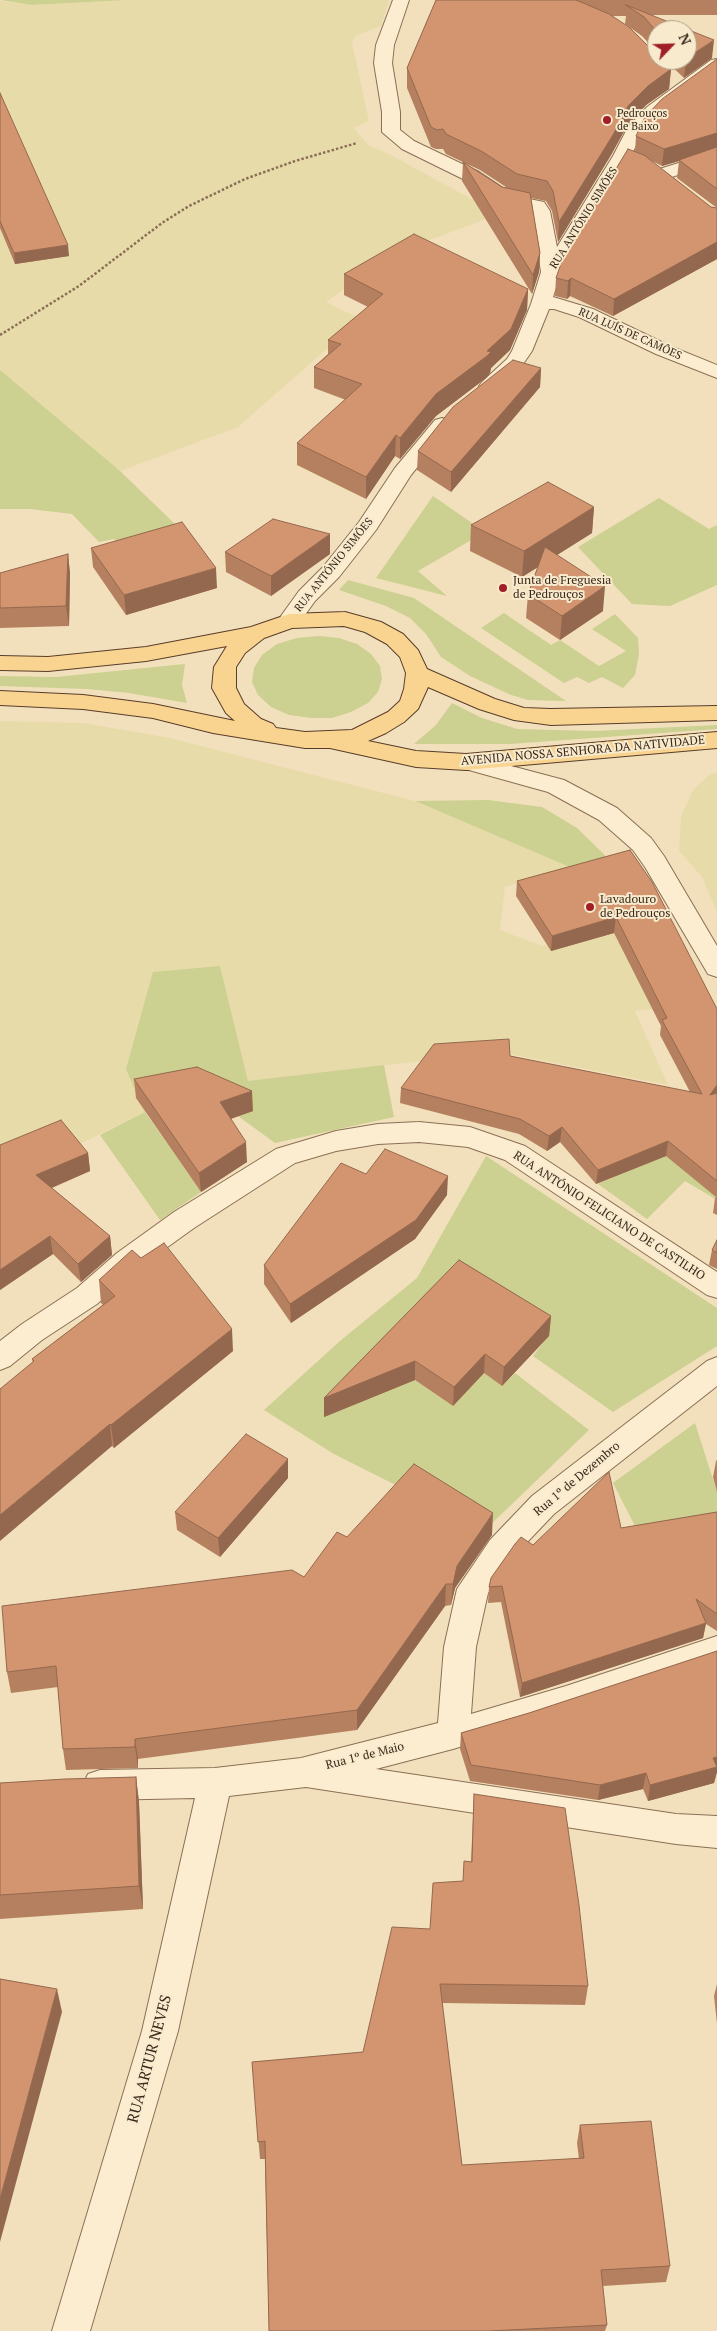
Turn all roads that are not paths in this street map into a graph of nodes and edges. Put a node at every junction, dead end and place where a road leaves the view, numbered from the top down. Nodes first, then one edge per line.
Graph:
1 (402, 0) edge
2 (717, 64) edge
3 (717, 156) edge
4 (634, 160) junction
5 (551, 272) junction
6 (542, 304) junction
7 (717, 372) edge
8 (289, 621) junction
9 (256, 633) junction
10 (0, 663) edge
11 (417, 673) junction
12 (0, 698) edge
13 (717, 713) edge
14 (281, 736) junction
15 (331, 740) junction
16 (717, 740) edge
17 (466, 762) junction
18 (717, 968) edge
19 (717, 1287) edge
20 (0, 1358) edge
21 (717, 1369) edge
22 (717, 1650) edge
23 (453, 1734) junction
24 (301, 1772) junction
25 (215, 1783) junction
26 (68, 1786) edge
27 (717, 1832) edge
28 (71, 2331) edge

1 - 5 street
2 - 4 street, RUA ANTÓNIO SIMÕES
3 - 4 street
4 - 5 street, RUA ANTÓNIO SIMÕES
5 - 6 street, RUA ANTÓNIO SIMÕES
6 - 7 street, RUA LUÍS DE CAMÕES
6 - 8 street, RUA ANTÓNIO SIMÕES
8 - 9 main road, AVENIDA NOSSA SENHORA DA NATIVIDADE
8 - 11 main road, AVENIDA NOSSA SENHORA DA NATIVIDADE
9 - 10 main road, AVENIDA NOSSA SENHORA DA NATIVIDADE
9 - 14 main road, AVENIDA NOSSA SENHORA DA NATIVIDADE
11 - 13 main road
11 - 15 main road, AVENIDA NOSSA SENHORA DA NATIVIDADE
12 - 14 main road, AVENIDA NOSSA SENHORA DA NATIVIDADE
14 - 15 main road, AVENIDA NOSSA SENHORA DA NATIVIDADE
15 - 17 main road, AVENIDA NOSSA SENHORA DA NATIVIDADE
16 - 17 main road, AVENIDA NOSSA SENHORA DA NATIVIDADE
17 - 18 street
19 - 20 street, RUA ANTÓNIO FELICIANO DE CASTILHO
21 - 23 street, Rua 1º de Dezembro
22 - 23 street, Rua 1º de Maio
23 - 24 street, Rua 1º de Maio
24 - 25 street, Rua 1º de Maio
24 - 27 street
25 - 26 street, Rua 1º de Maio
25 - 28 street, RUA ARTUR NEVES

